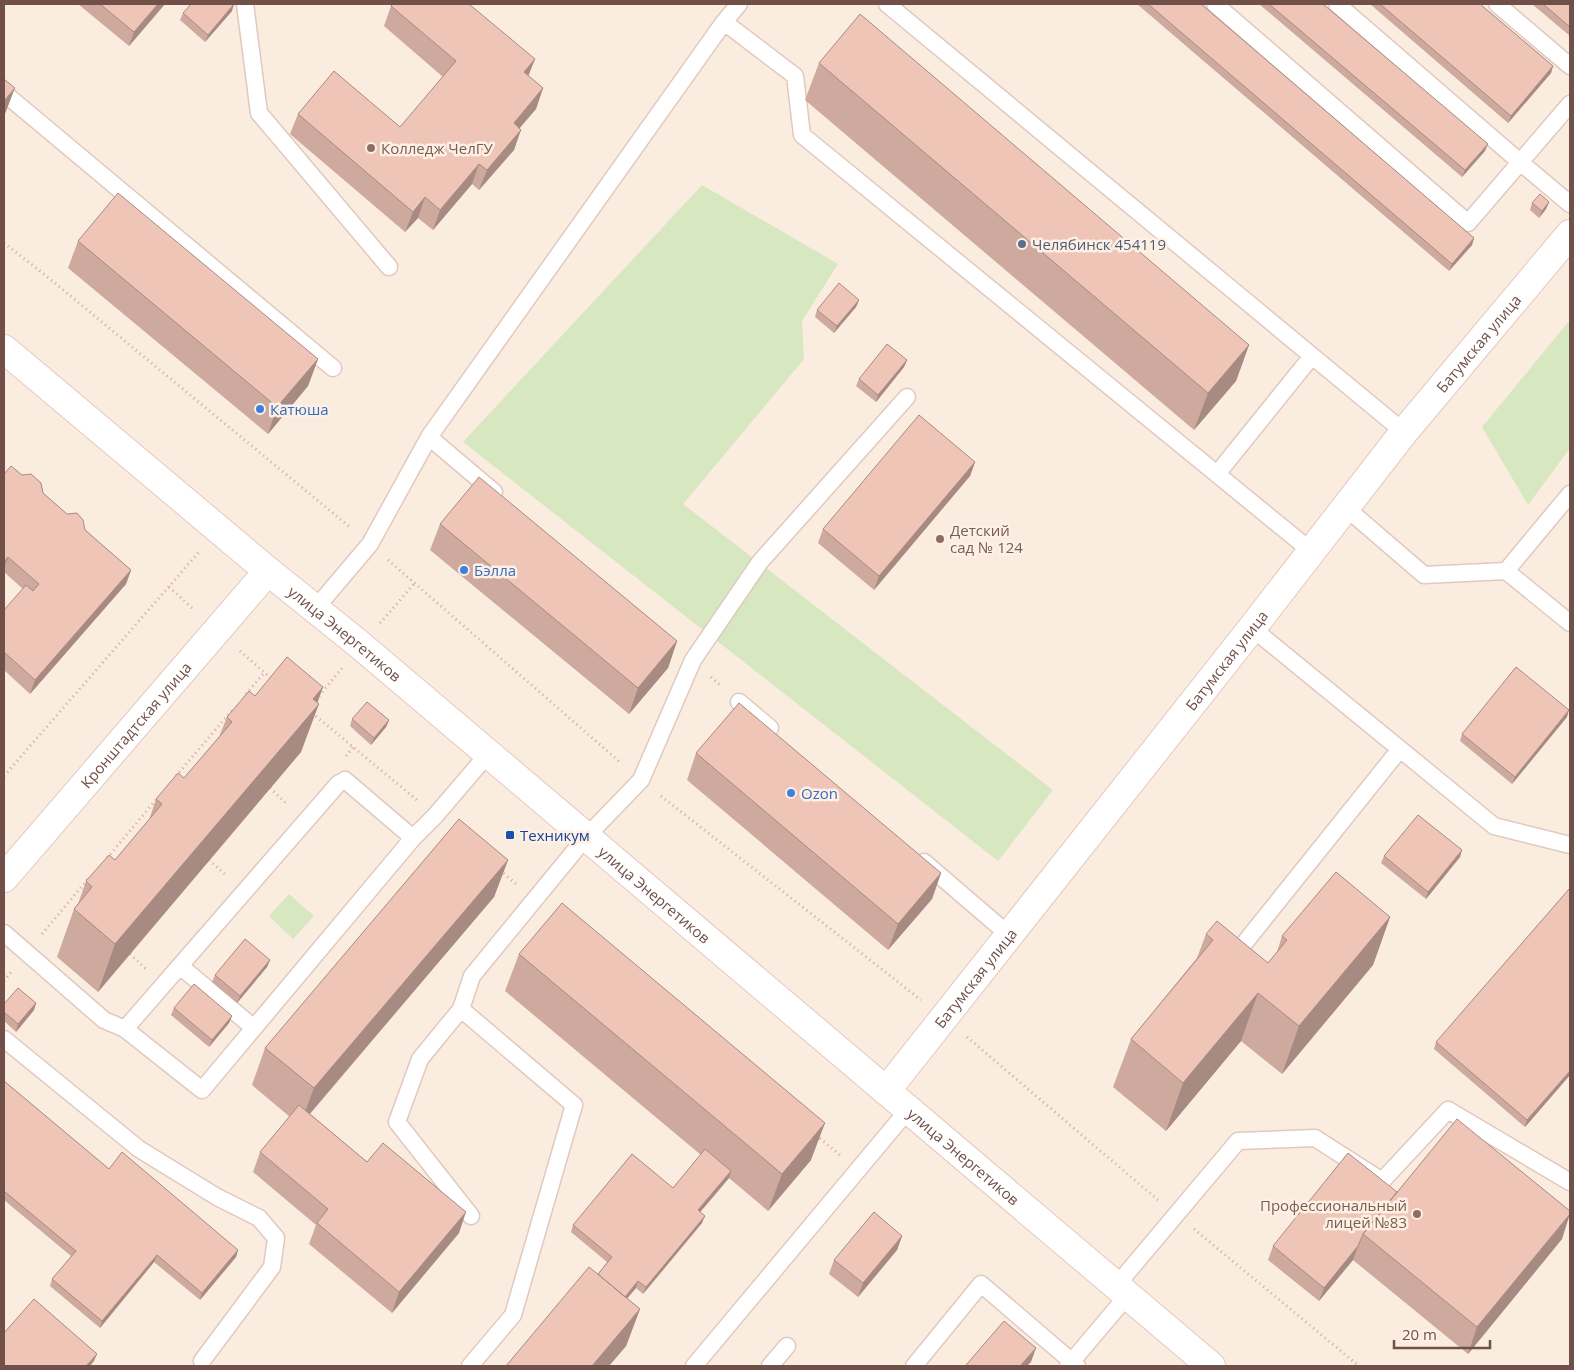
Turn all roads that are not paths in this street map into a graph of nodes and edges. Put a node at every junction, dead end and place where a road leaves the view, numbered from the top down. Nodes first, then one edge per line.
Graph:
1 (245, 4) edge
2 (739, 4) edge
3 (887, 4) edge
4 (1215, 4) edge
5 (1337, 4) edge
6 (1497, 4) edge
7 (724, 22) junction
8 (1570, 66) edge
9 (4, 93) edge
10 (1570, 104) edge
11 (1520, 162) junction
12 (1570, 204) edge
13 (1570, 234) edge
14 (389, 267) dead end
15 (4, 349) edge
16 (1312, 356) junction
17 (333, 368) dead end
18 (908, 398) dead end
19 (1404, 432) junction
20 (429, 436) junction
21 (1217, 474) junction
22 (1570, 494) edge
23 (505, 501) edge
24 (1345, 507) junction
25 (1311, 551) junction
26 (1506, 571) junction
27 (268, 572) junction
28 (315, 609) junction
29 (1570, 623) edge
30 (1252, 628) junction
31 (739, 702) edge
32 (784, 741) edge
33 (1400, 749) junction
34 (488, 754) junction
35 (586, 837) junction
36 (413, 838) junction
37 (1570, 845) edge
38 (912, 851) edge
39 (4, 878) edge
40 (4, 934) edge
41 (1009, 935) junction
42 (1231, 960) edge
43 (180, 966) junction
44 (461, 1009) junction
45 (254, 1028) junction
46 (125, 1029) junction
47 (4, 1039) edge
48 (886, 1091) junction
49 (908, 1110) junction
50 (1570, 1182) edge
51 (470, 1216) dead end
52 (1121, 1291) junction
53 (787, 1346) dead end
54 (202, 1361) dead end
55 (1072, 1365) edge
56 (470, 1366) edge
57 (694, 1366) edge
58 (770, 1366) edge
59 (914, 1366) edge
60 (1211, 1366) edge

1 - 14 lane
2 - 7 lane
3 - 16 lane
4 - 11 lane
5 - 11 lane
6 - 8 lane
7 - 20 lane
7 - 21 lane
9 - 17 lane
10 - 11 lane
11 - 12 lane
13 - 19 street, Батумская улица
15 - 27 street, улица Энергетиков
16 - 19 lane
16 - 21 lane
18 - 35 lane
19 - 24 street, Батумская улица
20 - 23 lane
20 - 28 lane
21 - 25 lane
22 - 26 lane
24 - 25 street, Батумская улица
24 - 26 lane
25 - 30 street, Батумская улица
26 - 29 lane
27 - 28 street, улица Энергетиков
27 - 39 street, Кронштадтская улица
28 - 34 street, улица Энергетиков
30 - 33 lane
30 - 41 street, Батумская улица
31 - 32 lane
33 - 37 lane
33 - 42 lane
34 - 35 street, улица Энергетиков
34 - 36 lane
35 - 44 lane
35 - 48 street, улица Энергетиков
36 - 43 lane
36 - 45 lane
38 - 41 lane
40 - 46 lane
41 - 48 street, Батумская улица
43 - 45 lane
43 - 46 lane
44 - 51 lane
44 - 56 lane
45 - 46 lane
47 - 54 lane
48 - 49 street, улица Энергетиков
49 - 52 street, улица Энергетиков
49 - 57 lane
50 - 52 lane
52 - 55 lane
52 - 60 street, улица Энергетиков
53 - 58 lane
55 - 59 lane

